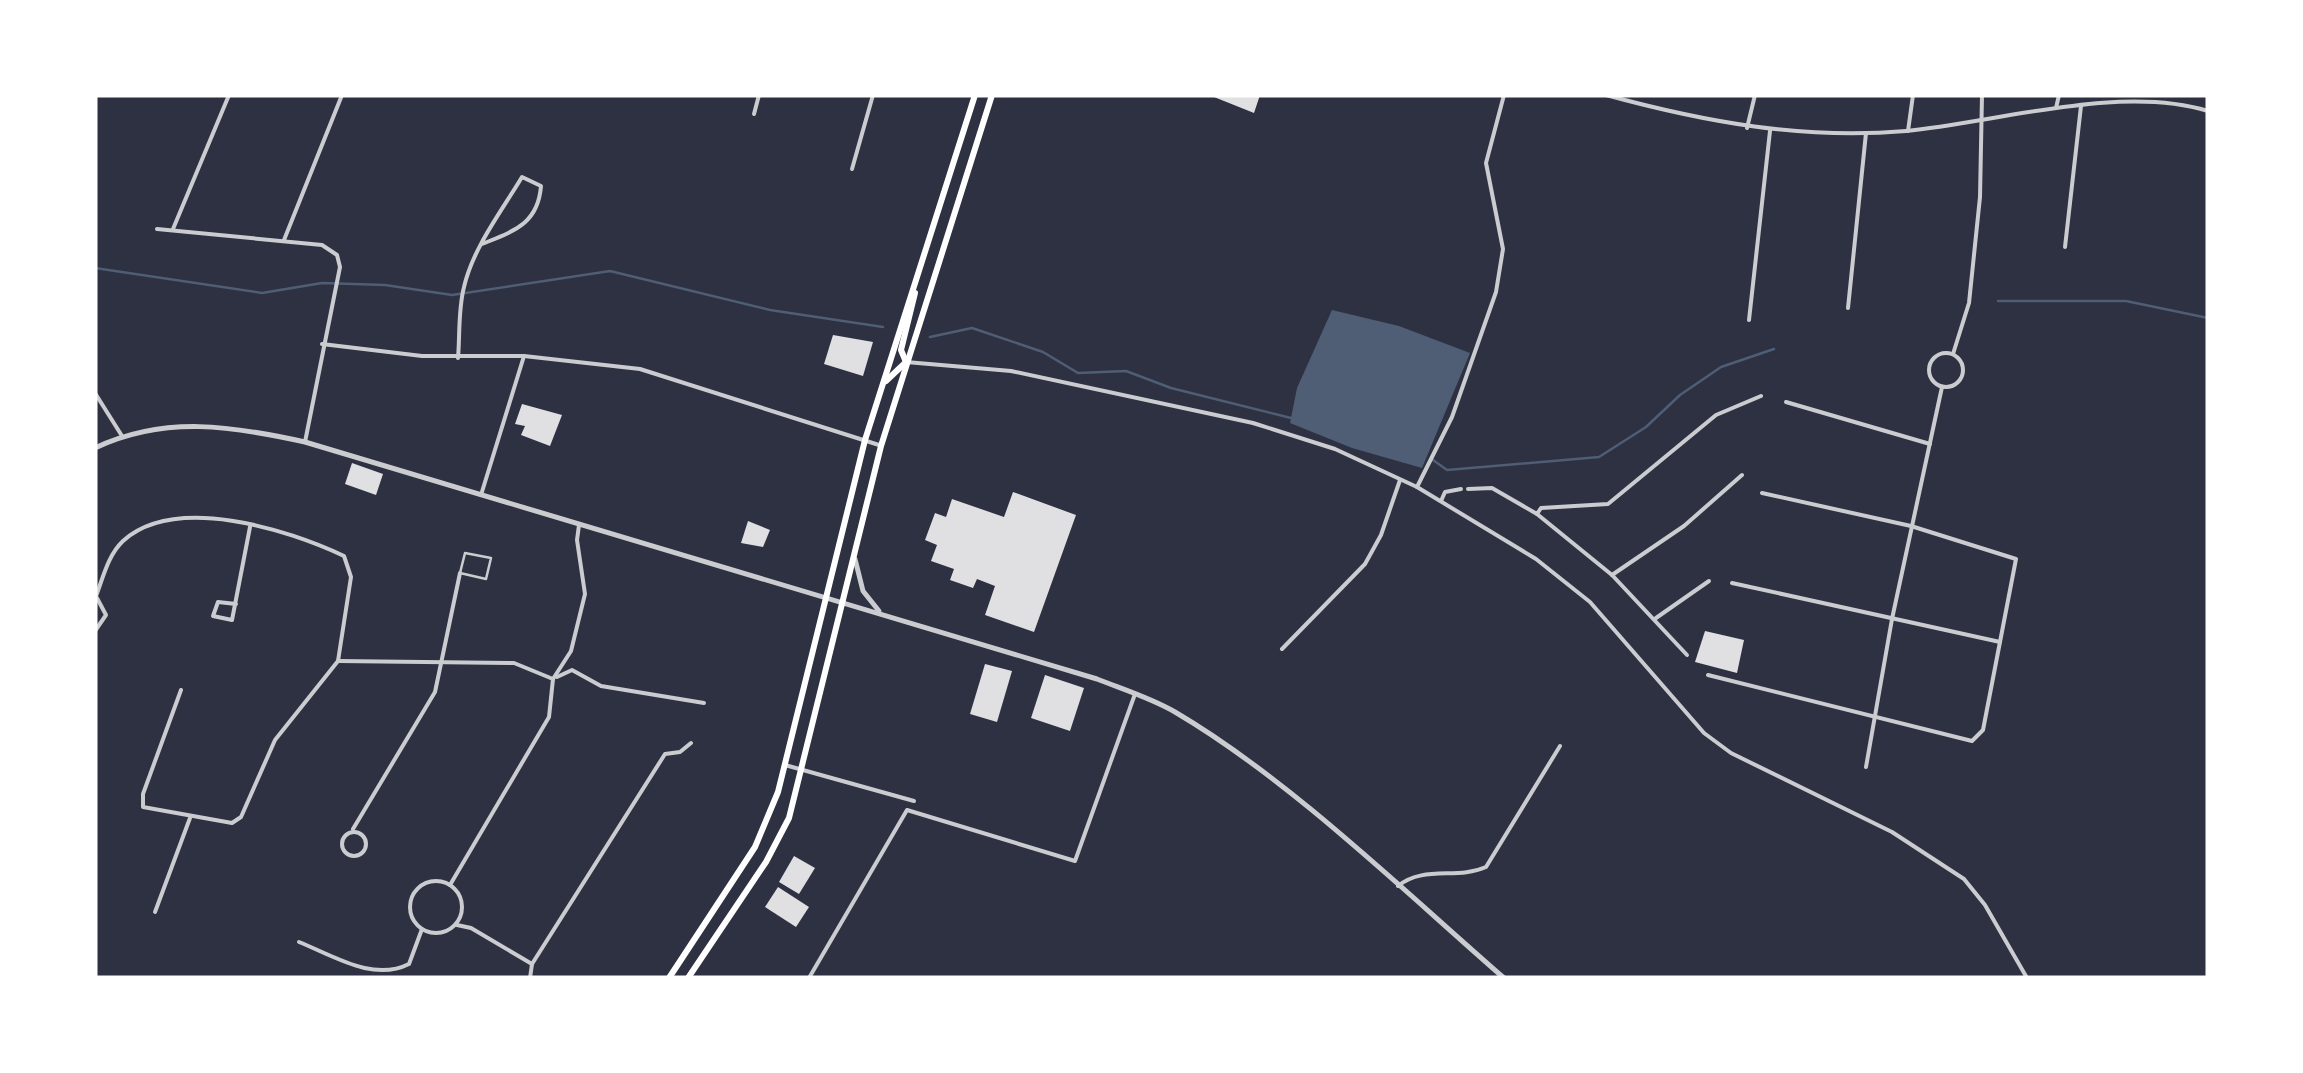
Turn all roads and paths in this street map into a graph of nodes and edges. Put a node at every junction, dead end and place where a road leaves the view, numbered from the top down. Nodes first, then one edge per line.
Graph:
1 (230, 95) edge
2 (342, 95) edge
3 (759, 95) edge
4 (873, 95) edge
5 (975, 95) edge
6 (992, 95) edge
7 (1504, 95) edge
8 (1606, 95) edge
9 (1755, 95) edge
10 (1913, 95) edge
11 (1982, 95) edge
12 (2059, 95) edge
13 (2082, 106) junction
14 (2056, 108) junction
15 (2208, 111) edge
16 (754, 114) dead end
17 (1979, 120) junction
18 (1747, 128) junction
19 (1908, 130) junction
20 (1770, 131) junction
21 (1866, 133) junction
22 (852, 169) dead end
23 (157, 229) dead end
24 (173, 229) junction
25 (284, 240) junction
26 (482, 244) junction
27 (2065, 247) dead end
28 (918, 273) junction
29 (1848, 308) dead end
30 (1749, 320) dead end
31 (322, 344) junction
32 (1953, 354) junction
33 (524, 356) junction
34 (458, 358) junction
35 (906, 362) junction
36 (1942, 386) junction
37 (881, 388) junction
38 (95, 393) edge
39 (1761, 396) dead end
40 (1786, 402) dead end
41 (122, 436) junction
42 (865, 440) junction
43 (305, 442) junction
44 (1930, 444) junction
45 (881, 446) junction
46 (95, 448) edge
47 (1742, 475) dead end
48 (1400, 478) junction
49 (1417, 487) junction
50 (1762, 493) dead end
51 (481, 495) junction
52 (1441, 500) junction
53 (1537, 514) junction
54 (580, 524) junction
55 (1911, 526) junction
56 (250, 527) junction
57 (854, 548) junction
58 (460, 574) junction
59 (1612, 575) junction
60 (1709, 581) dead end
61 (1732, 583) dead end
62 (95, 596) edge
63 (824, 597) junction
64 (841, 602) junction
65 (236, 604) junction
66 (882, 613) junction
67 (1655, 619) junction
68 (1892, 619) junction
69 (95, 631) edge
70 (2002, 642) junction
71 (1282, 649) dead end
72 (1687, 656) dead end
73 (338, 661) junction
74 (441, 661) junction
75 (1708, 674) dead end
76 (553, 679) junction
77 (181, 690) dead end
78 (1134, 694) junction
79 (704, 702) dead end
80 (1876, 718) junction
81 (692, 743) dead end
82 (1560, 746) dead end
83 (785, 766) junction
84 (1866, 767) dead end
85 (803, 772) junction
86 (914, 801) dead end
87 (190, 818) junction
88 (354, 829) junction
89 (450, 885) junction
90 (1398, 886) junction
91 (156, 912) dead end
92 (455, 924) junction
93 (422, 928) junction
94 (300, 942) dead end
95 (532, 964) junction
96 (530, 978) edge
97 (669, 978) edge
98 (688, 978) edge
99 (809, 978) edge
100 (1504, 978) edge
101 (2026, 978) edge

1 - 24 street
2 - 25 street
3 - 16 street
4 - 22 street
5 - 28 main road
6 - 35 main road
7 - 49 street
8 - 18 street
9 - 18 street
10 - 19 street
11 - 17 street
12 - 14 street
13 - 14 street
13 - 15 street
13 - 27 street
14 - 17 street
17 - 19 street
17 - 32 street
18 - 20 street
19 - 21 street
20 - 21 street
20 - 30 street
21 - 29 street
23 - 24 street
24 - 25 street
25 - 31 street
26 - 26 street
26 - 34 street
28 - 35 main road
28 - 37 main road
31 - 34 street
31 - 43 street
32 - 36 street
32 - 36 street
33 - 34 street
33 - 42 street
33 - 51 street
35 - 37 main road
35 - 45 main road
35 - 48 street
36 - 44 street
37 - 42 main road
38 - 41 street
39 - 53 street
40 - 44 street
41 - 43 street
41 - 46 street
42 - 45 street
42 - 63 main road
43 - 51 street
44 - 55 street
45 - 57 main road
47 - 59 street
48 - 49 street
48 - 71 street
49 - 52 street
50 - 55 street
51 - 54 street
52 - 53 street
52 - 101 street
53 - 59 street
54 - 63 street
54 - 76 street
55 - 68 street
55 - 70 street
56 - 62 street
56 - 65 street
56 - 73 street
57 - 64 main road
57 - 66 street
58 - 58 lane
58 - 74 street
59 - 67 street
60 - 67 street
61 - 68 street
62 - 69 street
63 - 64 street
63 - 83 main road
64 - 66 street
64 - 85 main road
65 - 65 street
66 - 78 street
67 - 72 street
68 - 70 street
68 - 80 street
70 - 80 street
73 - 74 street
73 - 87 street
74 - 76 street
74 - 88 street
75 - 80 street
76 - 79 street
76 - 89 street
77 - 87 street
78 - 90 street
78 - 99 street
80 - 84 street
81 - 95 street
82 - 90 street
83 - 85 street
83 - 97 main road
85 - 86 street
85 - 98 main road
87 - 91 street
88 - 88 street
89 - 92 street
89 - 93 street
90 - 100 street
92 - 93 street
92 - 95 street
93 - 94 street
95 - 96 street

